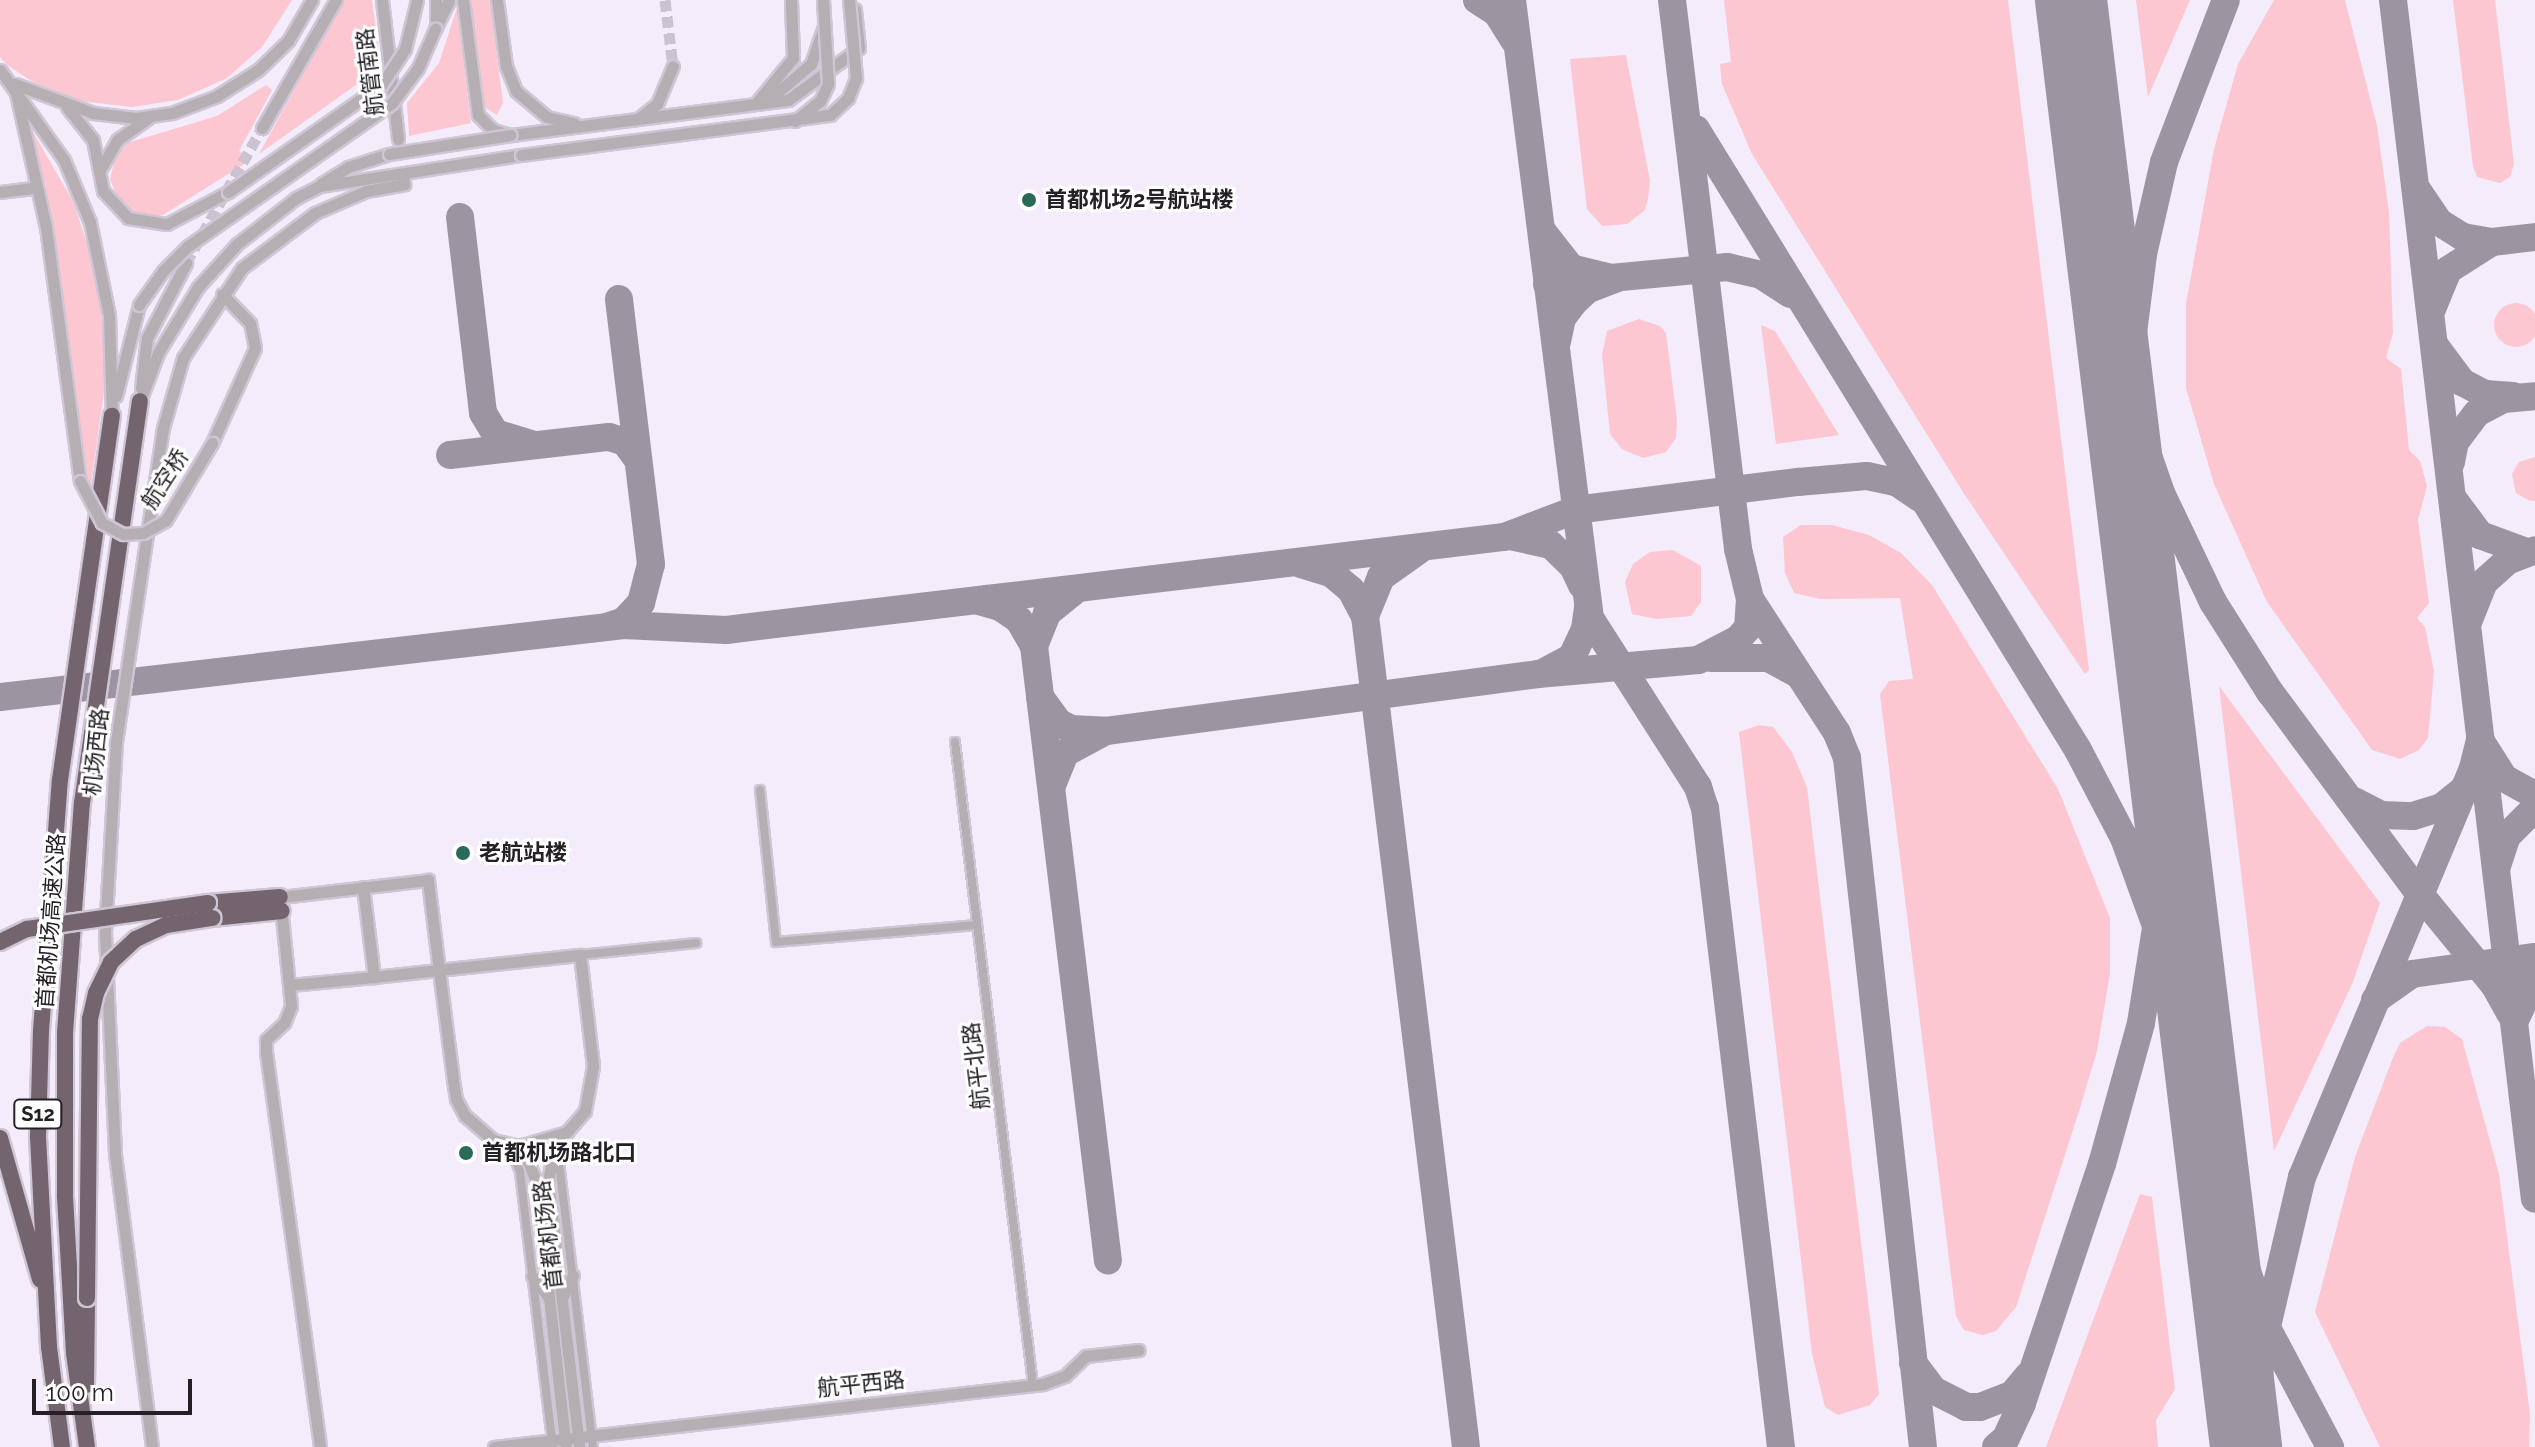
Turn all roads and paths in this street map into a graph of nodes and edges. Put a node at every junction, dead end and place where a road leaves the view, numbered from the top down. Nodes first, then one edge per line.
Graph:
1 (312, 0) edge
2 (336, 0) edge
3 (382, 0) edge
4 (417, 0) edge
5 (436, 0) edge
6 (449, 0) edge
7 (463, 0) edge
8 (497, 0) edge
9 (791, 0) edge
10 (822, 0) edge
11 (851, 0) edge
12 (435, 29) junction
13 (673, 66) tunnel mouth
14 (0, 70) edge
15 (14, 84) junction
16 (64, 104) junction
17 (750, 107) junction
18 (149, 118) junction
19 (631, 122) junction
20 (602, 125) junction
21 (787, 125) junction
22 (262, 128) tunnel mouth
23 (511, 135) junction
24 (398, 139) dead end
25 (100, 170) junction
26 (403, 180) dead end
27 (34, 188) junction
28 (313, 188) junction
29 (0, 192) edge
30 (186, 263) tunnel mouth
31 (222, 294) junction
32 (140, 401) junction
33 (112, 416) junction
34 (955, 742) dead end
35 (760, 790) dead end
36 (363, 887) junction
37 (281, 904) junction
38 (210, 911) junction
39 (977, 925) junction
40 (0, 942) edge
41 (696, 943) dead end
42 (580, 955) junction
43 (439, 970) junction
44 (374, 977) junction
45 (290, 985) junction
46 (0, 1138) edge
47 (556, 1138) junction
48 (509, 1146) junction
49 (573, 1275) junction
50 (532, 1276) junction
51 (556, 1299) junction
52 (47, 1300) junction
53 (1139, 1350) dead end
54 (1033, 1385) junction
55 (86, 1439) edge
56 (592, 1441) edge
57 (566, 1443) edge
58 (62, 1447) edge
59 (152, 1447) edge
60 (320, 1447) edge
61 (494, 1447) edge

1 - 18 street
2 - 22 street
3 - 24 street, 航管南路
4 - 25 street, bridge
5 - 12 street
6 - 12 street
7 - 23 street
8 - 20 street
9 - 17 street
10 - 17 street
10 - 21 street, bridge
11 - 17 street
11 - 21 street, bridge
12 - 33 street, bridge
13 - 19 street
14 - 15 street
15 - 16 street
15 - 27 street
15 - 33 street
16 - 18 street
16 - 25 street
17 - 19 street
18 - 25 street
19 - 20 street
20 - 23 street
21 - 28 street, bridge
23 - 28 street, bridge
26 - 31 street, 机场西路
27 - 29 street
27 - 31 street, 航空桥, bridge
28 - 32 street
30 - 32 street
31 - 59 street, 机场西路
32 - 55 highway, 首都机场高速公路 / S12
33 - 52 highway, 首都机场高速公路 / S12
34 - 39 street, 航平北路
35 - 39 street
36 - 37 street
36 - 43 street
36 - 44 street
37 - 38 highway
37 - 45 street
38 - 40 highway, bridge
38 - 55 highway, bridge
39 - 54 street, 航平北路
41 - 42 street
42 - 43 street
42 - 47 street
43 - 44 street
43 - 48 street
44 - 45 street
45 - 60 street
46 - 52 highway
47 - 48 street
47 - 49 street, 首都机场路
47 - 51 street, 首都机场路
48 - 50 street, 首都机场路
48 - 51 street, 首都机场路
49 - 51 street
49 - 56 street, 首都机场路
50 - 51 street
50 - 57 street, 首都机场路
51 - 57 street, 首都机场路
52 - 58 highway, 首都机场高速公路 / S12
53 - 54 street, 航平西路
54 - 56 street, 航平西路
56 - 57 street, 航平西路
57 - 61 street, 航平西路

